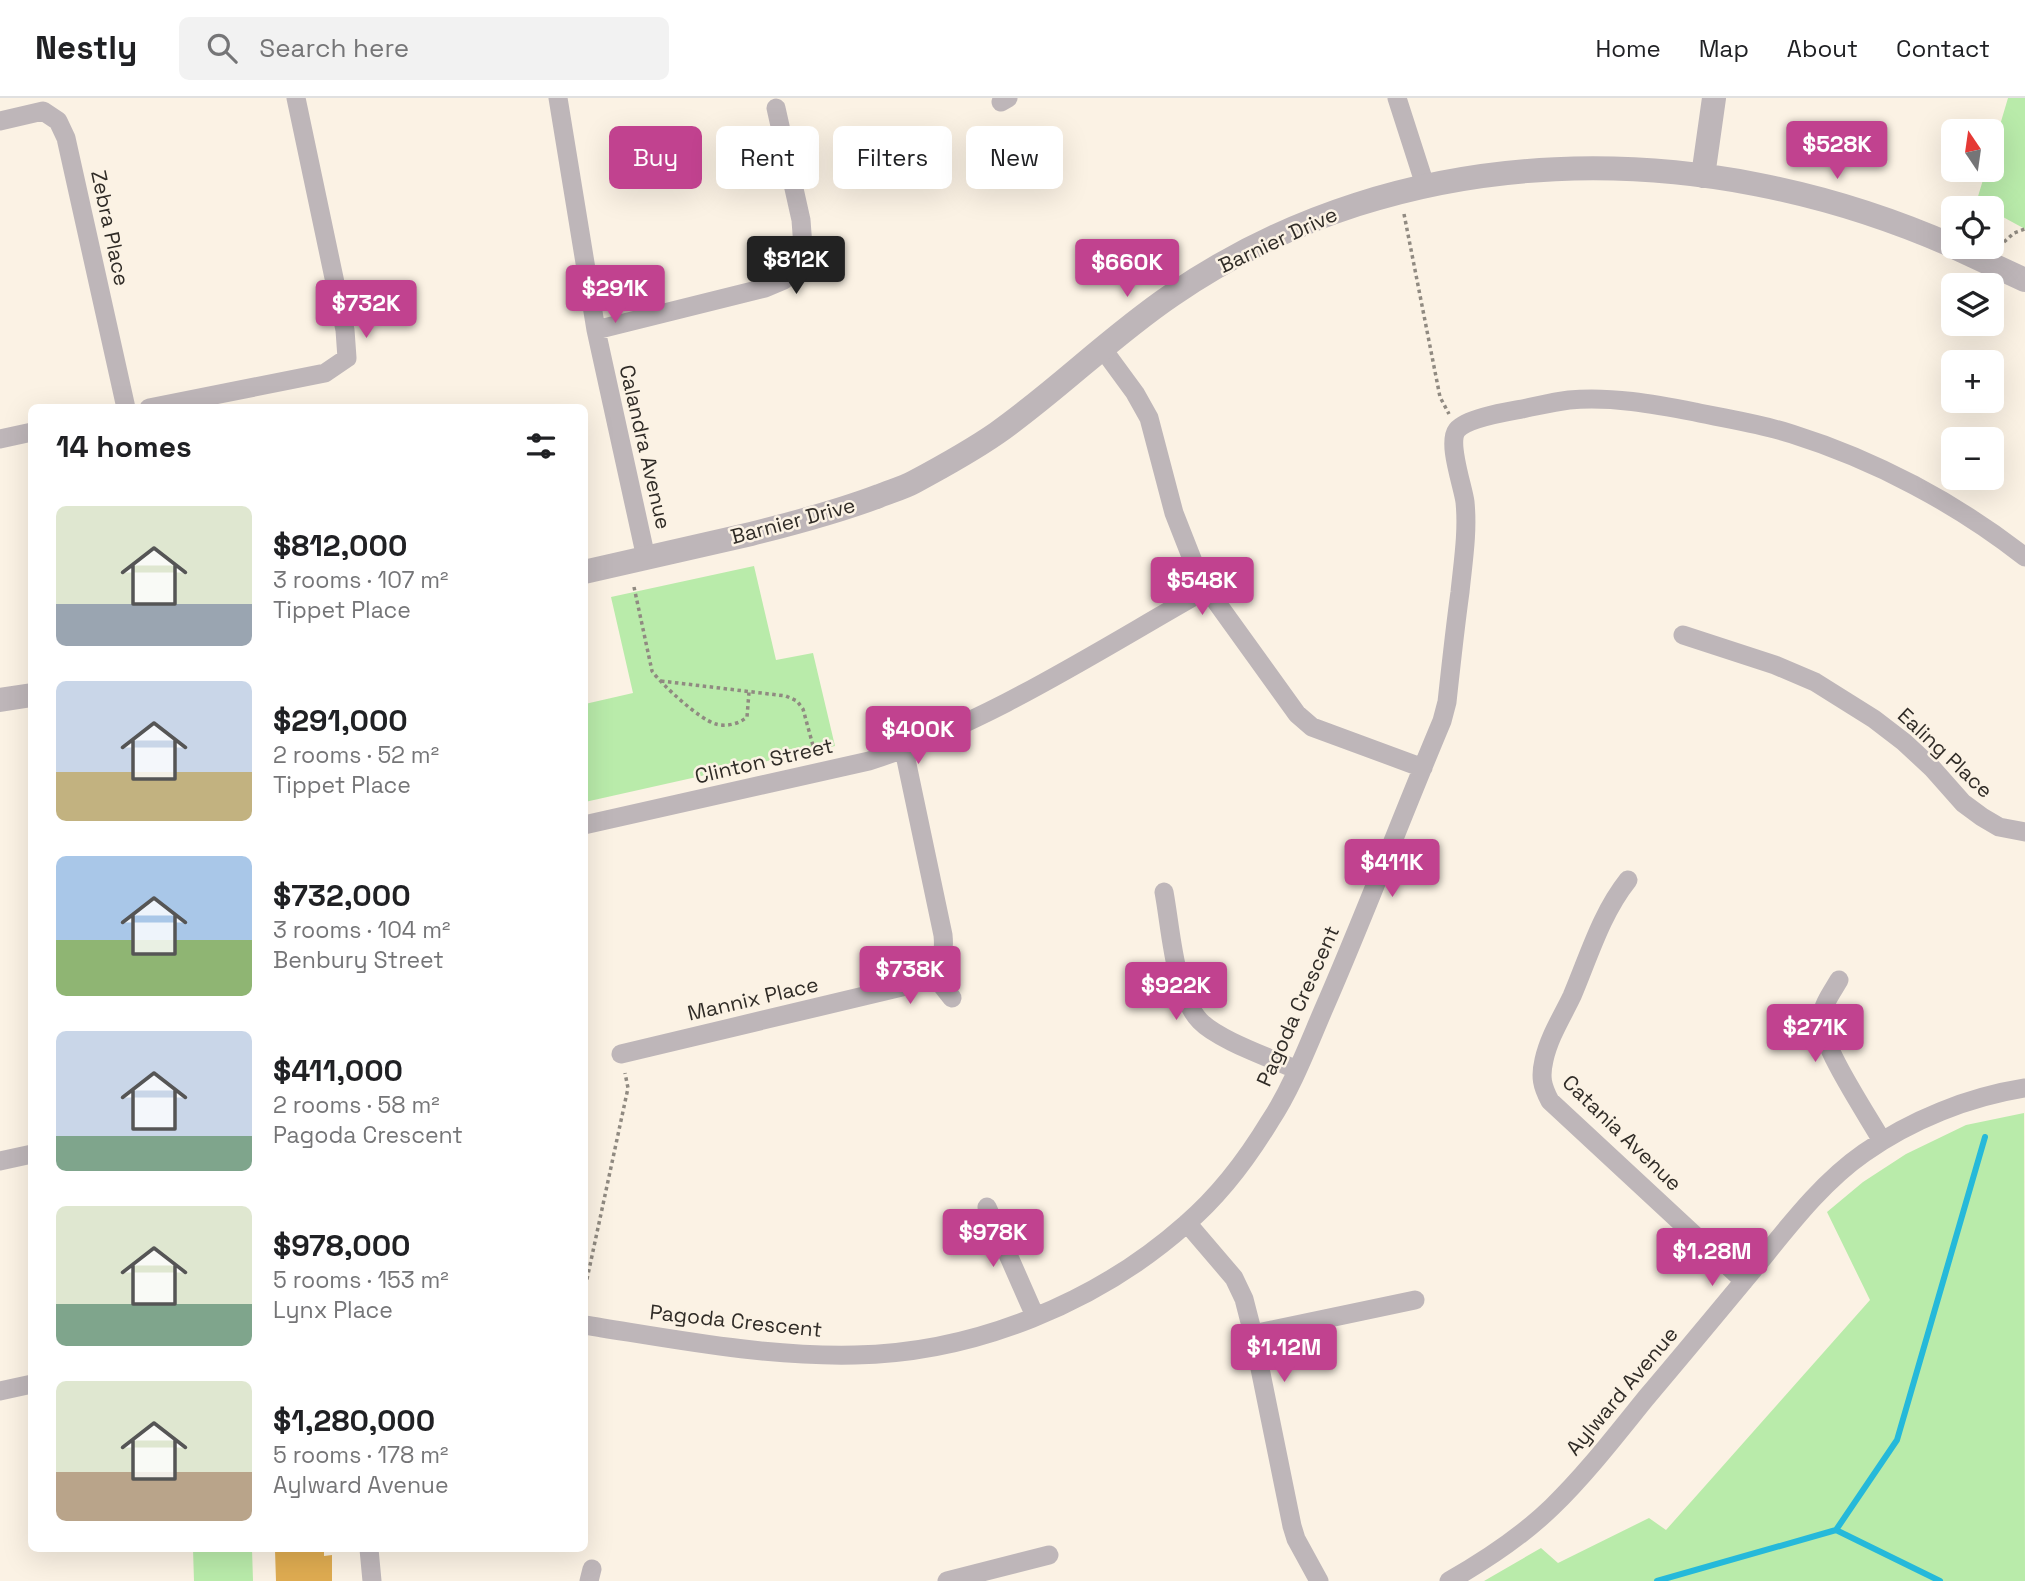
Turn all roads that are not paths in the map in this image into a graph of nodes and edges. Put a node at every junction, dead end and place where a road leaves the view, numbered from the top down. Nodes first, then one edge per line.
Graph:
1 (296, 98) edge
2 (558, 98) edge
3 (1397, 98) edge
4 (1714, 98) edge
5 (776, 108) dead end
6 (0, 121) edge
7 (1703, 176) junction
8 (1425, 185) junction
9 (1941, 241) edge
10 (1981, 259) edge
11 (2025, 280) edge
12 (596, 330) junction
13 (1102, 348) junction
14 (125, 404) edge
15 (169, 404) edge
16 (28, 433) edge
17 (0, 439) edge
18 (2025, 557) edge
19 (646, 558) junction
20 (588, 571) edge
21 (1207, 589) junction
22 (1683, 635) dead end
23 (28, 696) edge
24 (0, 700) edge
25 (904, 750) junction
26 (1423, 768) junction
27 (588, 824) edge
28 (2025, 832) edge
29 (1628, 880) dead end
30 (1164, 892) dead end
31 (933, 974) junction
32 (1839, 980) dead end
33 (952, 998) dead end
34 (621, 1054) road end
35 (1297, 1070) junction
36 (2025, 1088) edge
37 (1882, 1142) junction
38 (28, 1155) edge
39 (0, 1161) edge
40 (987, 1207) dead end
41 (1187, 1223) junction
42 (1744, 1281) junction
43 (1415, 1300) dead end
44 (1035, 1316) junction
45 (588, 1326) edge
46 (1253, 1334) junction
47 (28, 1385) edge
48 (0, 1391) edge
49 (369, 1552) edge
50 (1049, 1555) dead end
51 (372, 1581) edge
52 (947, 1581) edge
53 (1319, 1581) edge
54 (1449, 1581) edge

1 - 15 street
2 - 12 street, Calandra Avenue
3 - 8 street
4 - 7 street
5 - 12 street
6 - 14 street, Zebra Place
7 - 8 street, Barnier Drive
7 - 9 street, Barnier Drive
8 - 13 street, Barnier Drive
10 - 11 street, Barnier Drive
12 - 19 street, Calandra Avenue
13 - 19 street, Barnier Drive
13 - 21 street
16 - 17 street
18 - 26 street, Pagoda Crescent
19 - 20 street, Barnier Drive
21 - 25 street, Clinton Street
21 - 26 street
22 - 28 street, Ealing Place
23 - 24 street
25 - 27 street, Clinton Street
25 - 31 street
26 - 35 street, Pagoda Crescent
29 - 42 street, Catania Avenue
30 - 35 street
31 - 33 street
31 - 34 street, Mannix Place
32 - 37 street
35 - 41 street, Pagoda Crescent
36 - 37 street, Aylward Avenue
37 - 42 street, Aylward Avenue
38 - 39 street
40 - 44 street
41 - 44 street, Pagoda Crescent
41 - 46 street
42 - 54 street, Aylward Avenue
43 - 46 street
44 - 45 street, Pagoda Crescent
46 - 53 street
47 - 48 street
49 - 51 street
50 - 52 street

